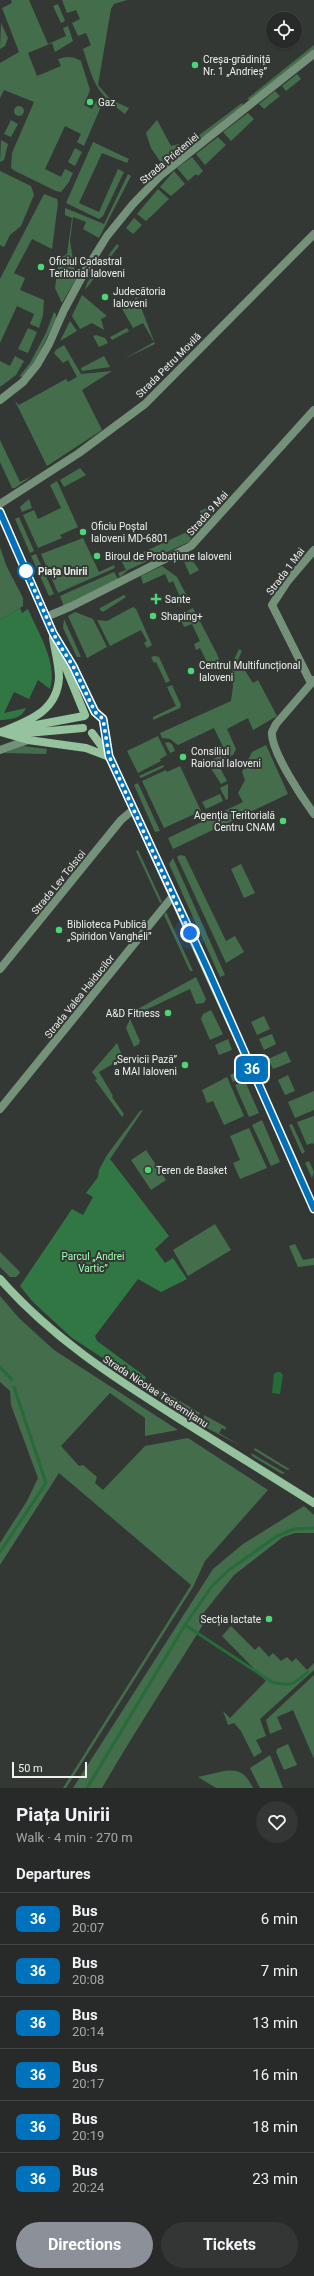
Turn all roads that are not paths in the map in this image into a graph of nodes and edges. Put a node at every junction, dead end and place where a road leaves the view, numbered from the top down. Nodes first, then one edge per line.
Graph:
1 (314, 54) edge
2 (314, 234) edge
3 (0, 400) edge
4 (314, 410) edge
5 (0, 504) edge
6 (0, 511) edge
7 (314, 550) edge
8 (46, 617) junction
9 (53, 633) junction
10 (312, 681) edge
11 (95, 712) junction
12 (84, 715) junction
13 (103, 726) junction
14 (83, 728) junction
15 (1, 732) edge
16 (92, 733) junction
17 (11, 735) junction
18 (28, 740) junction
19 (0, 750) edge
20 (109, 756) junction
21 (133, 810) junction
22 (314, 814) edge
23 (173, 896) junction
24 (0, 969) edge
25 (0, 1109) edge
26 (314, 1209) edge
27 (0, 1279) edge
28 (314, 1503) edge

1 - 3 street, Strada Prieteniei
2 - 5 street, Strada Petru Movilă
4 - 8 street, Strada 9 Mai
6 - 8 main road
7 - 10 street, Strada 1 Mai
8 - 9 main road
9 - 11 main road
9 - 12 main road
9 - 15 main road
10 - 22 street
11 - 12 main road
11 - 13 main road
12 - 14 main road
12 - 15 main road
13 - 16 main road
13 - 20 main road
14 - 16 main road
14 - 17 main road
15 - 17 main road
16 - 20 main road
17 - 18 main road
18 - 19 street
18 - 20 main road
20 - 21 main road
21 - 23 main road
21 - 24 street, Strada Lev Tolstoi
23 - 25 street, Strada Valea Haiducilor
23 - 26 main road
27 - 28 main road, Strada Nicolae Testemițanu

